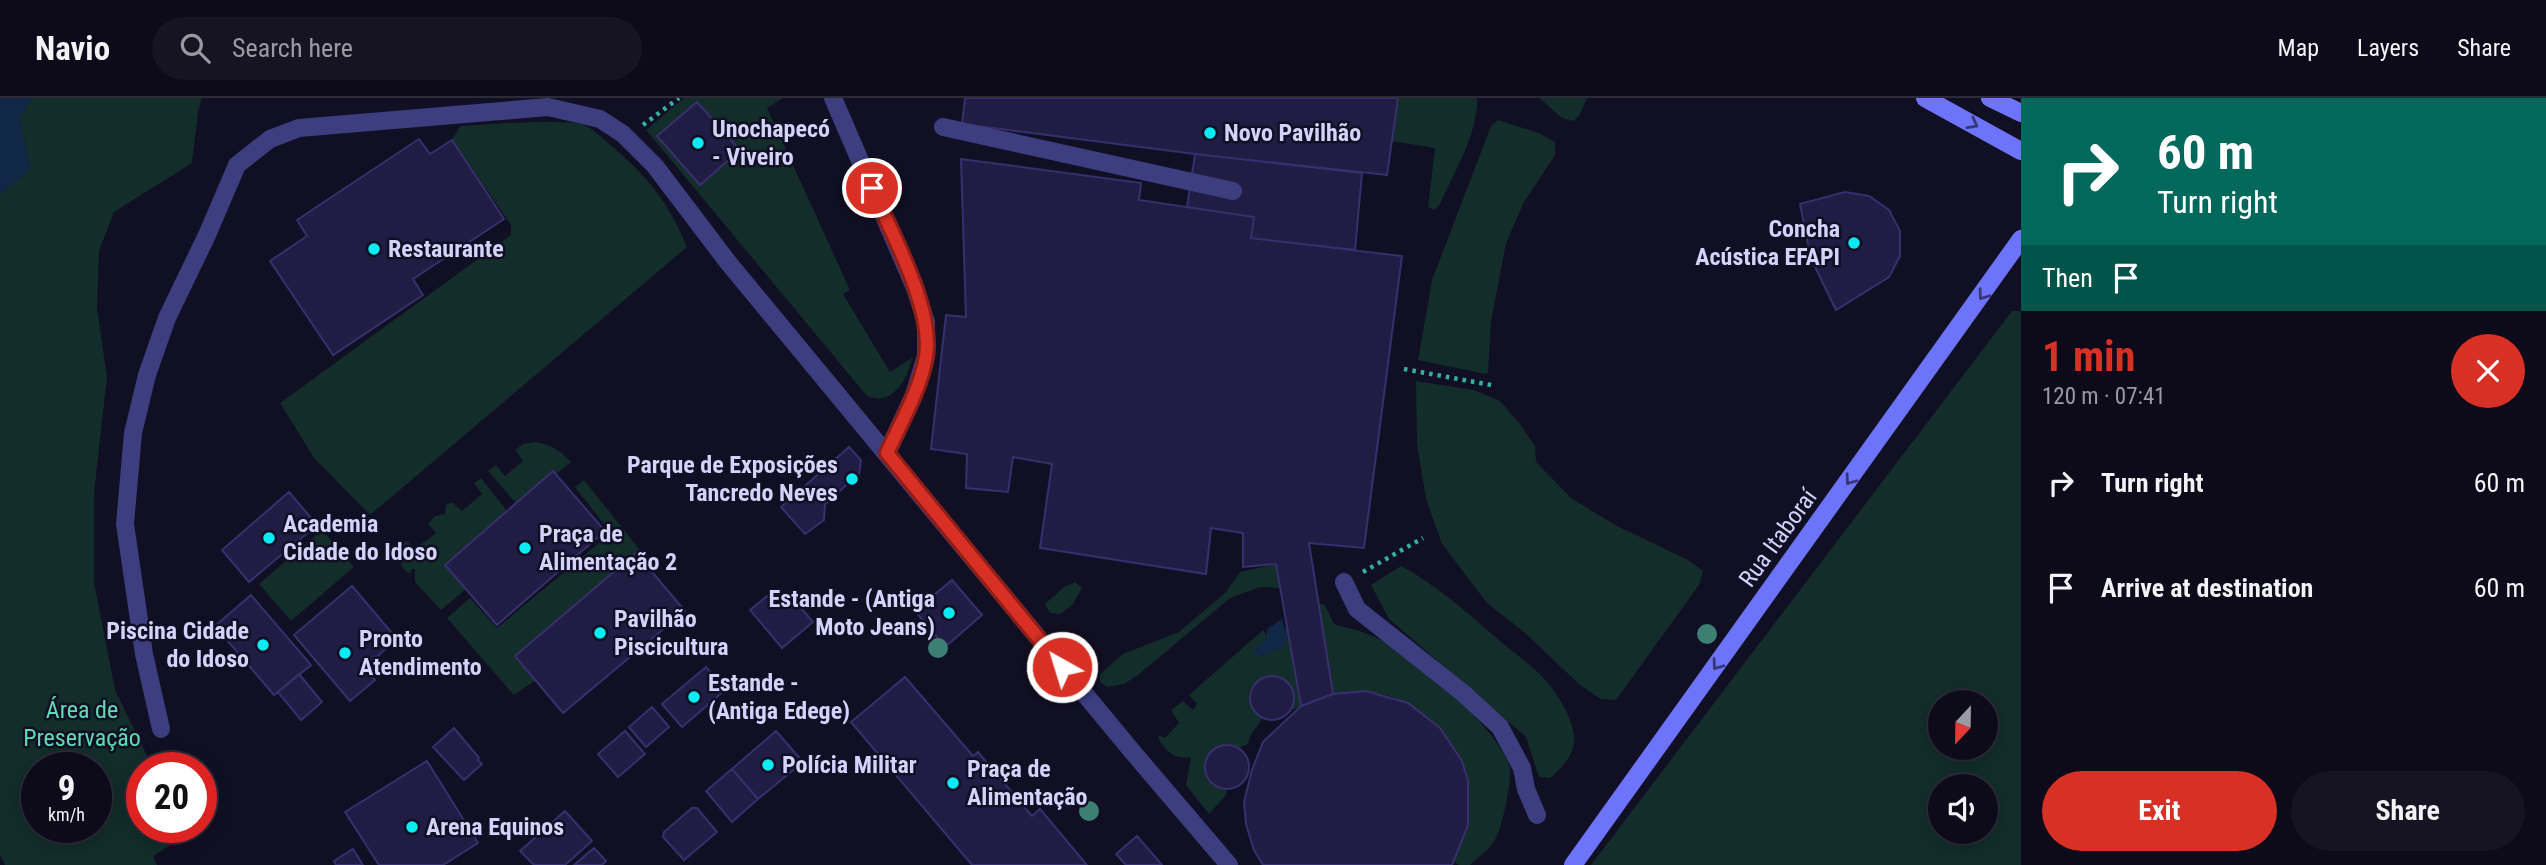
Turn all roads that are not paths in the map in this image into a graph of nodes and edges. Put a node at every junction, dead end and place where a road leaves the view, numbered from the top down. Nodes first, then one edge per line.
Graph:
1 (833, 98) edge
2 (1925, 98) edge
3 (1990, 98) edge
4 (2021, 113) edge
5 (943, 127) dead end
6 (2021, 151) edge
7 (1233, 191) dead end
8 (2021, 239) edge
9 (887, 453) junction
10 (1344, 582) road end
11 (161, 729) dead end
12 (1537, 815) dead end
13 (1229, 865) edge
14 (1573, 865) edge

1 - 9 lane
2 -> 6 street
3 - 4 street
5 - 7 lane
8 -> 14 street, Rua Itaboraí
9 - 11 lane
9 - 13 lane
10 - 12 lane

